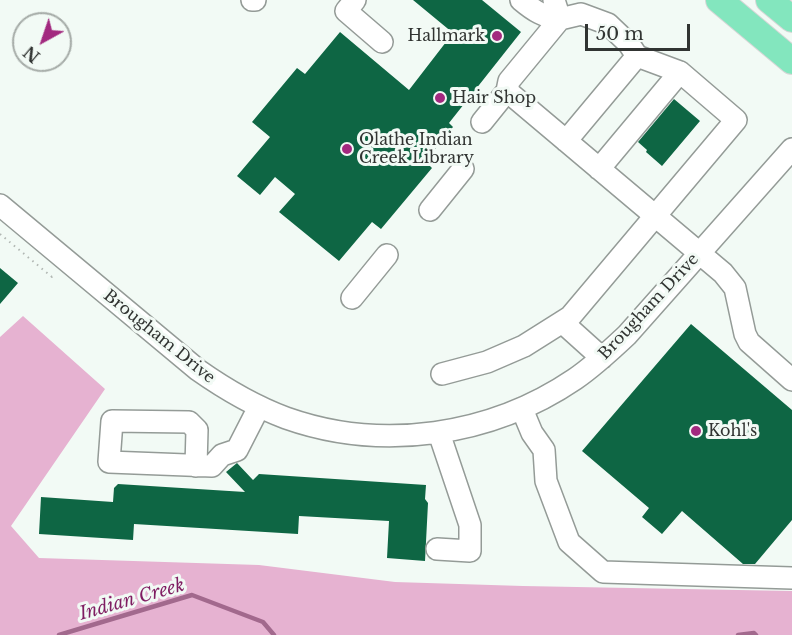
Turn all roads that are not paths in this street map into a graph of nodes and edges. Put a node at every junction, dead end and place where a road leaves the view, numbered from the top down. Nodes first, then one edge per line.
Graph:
1 (355, 0) edge
2 (521, 0) edge
3 (719, 0) edge
4 (770, 0) edge
5 (557, 9) edge
6 (792, 19) edge
7 (382, 42) dead end
8 (637, 56) junction
9 (792, 61) edge
10 (680, 72) junction
11 (507, 91) junction
12 (482, 122) dead end
13 (566, 141) junction
14 (792, 149) edge
15 (463, 169) dead end
16 (599, 169) junction
17 (0, 205) edge
18 (429, 210) dead end
19 (656, 216) junction
20 (699, 252) junction
21 (387, 255) dead end
22 (352, 298) dead end
23 (562, 322) junction
24 (602, 358) junction
25 (442, 374) dead end
26 (792, 380) edge
27 (259, 407) junction
28 (522, 409) junction
29 (439, 433) junction
30 (196, 466) dead end
31 (437, 549) dead end
32 (792, 578) edge

1 - 7 street
2 - 5 street
3 - 9 main road
4 - 6 main road
5 - 8 street
5 - 11 street
8 - 10 street
8 - 13 street
10 - 16 street
10 - 19 street
11 - 12 street
11 - 13 street
13 - 16 street
14 - 20 street, Brougham Drive
15 - 18 street
16 - 19 street
17 - 27 street, Brougham Drive
19 - 20 street
19 - 23 street
20 - 24 street, Brougham Drive
20 - 26 street
21 - 22 street
23 - 24 street
23 - 25 street
24 - 28 street, Brougham Drive
27 - 29 street, Brougham Drive
27 - 30 street
28 - 29 street, Brougham Drive
28 - 32 street
29 - 31 street

